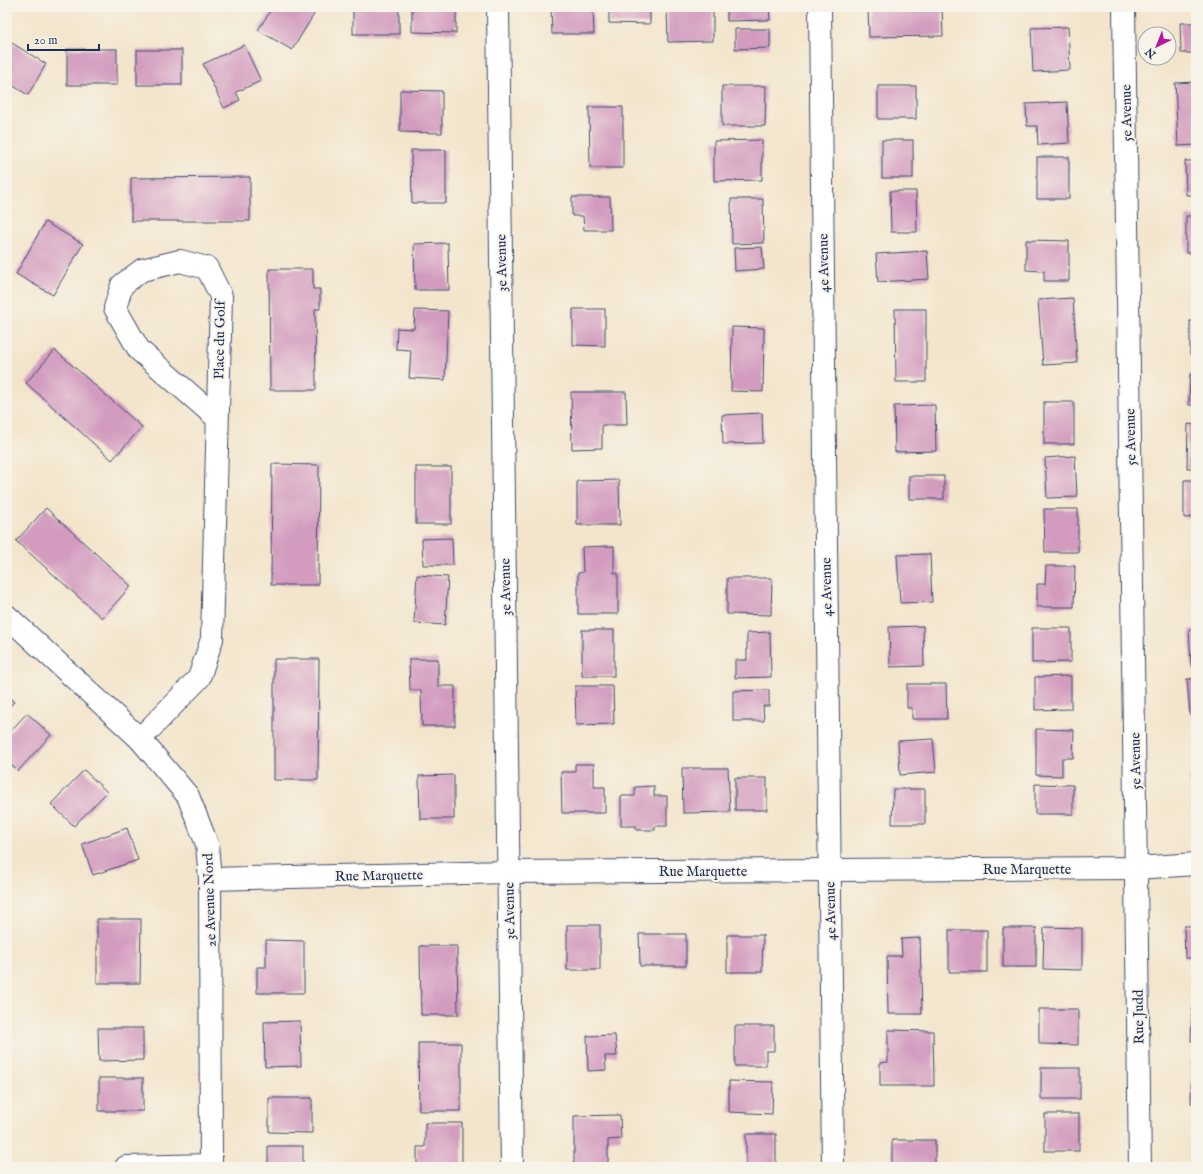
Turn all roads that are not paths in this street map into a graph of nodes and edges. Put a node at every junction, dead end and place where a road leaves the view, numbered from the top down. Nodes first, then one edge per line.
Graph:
1 (498, 7) edge
2 (820, 7) edge
3 (1124, 7) edge
4 (217, 418) junction
5 (7, 616) edge
6 (140, 739) junction
7 (1196, 864) edge
8 (1136, 868) junction
9 (829, 870) junction
10 (508, 872) junction
11 (210, 879) junction
12 (211, 1166) edge
13 (126, 1167) edge
14 (512, 1167) edge
15 (833, 1167) edge
16 (1140, 1167) edge

1 - 10 street, 3e Avenue
2 - 9 street, 4e Avenue
3 - 8 street, 5e Avenue
4 - 4 street, Place du Golf
4 - 6 street, Place du Golf
5 - 6 street, 2e Avenue Nord
6 - 11 street, 2e Avenue Nord
7 - 8 street, Rue Marquette
8 - 9 street, Rue Marquette
8 - 16 street, Rue Judd
9 - 10 street, Rue Marquette
9 - 15 street, 4e Avenue
10 - 11 street, Rue Marquette
10 - 14 street, 3e Avenue
11 - 12 street, 2e Avenue Nord
12 - 13 street

